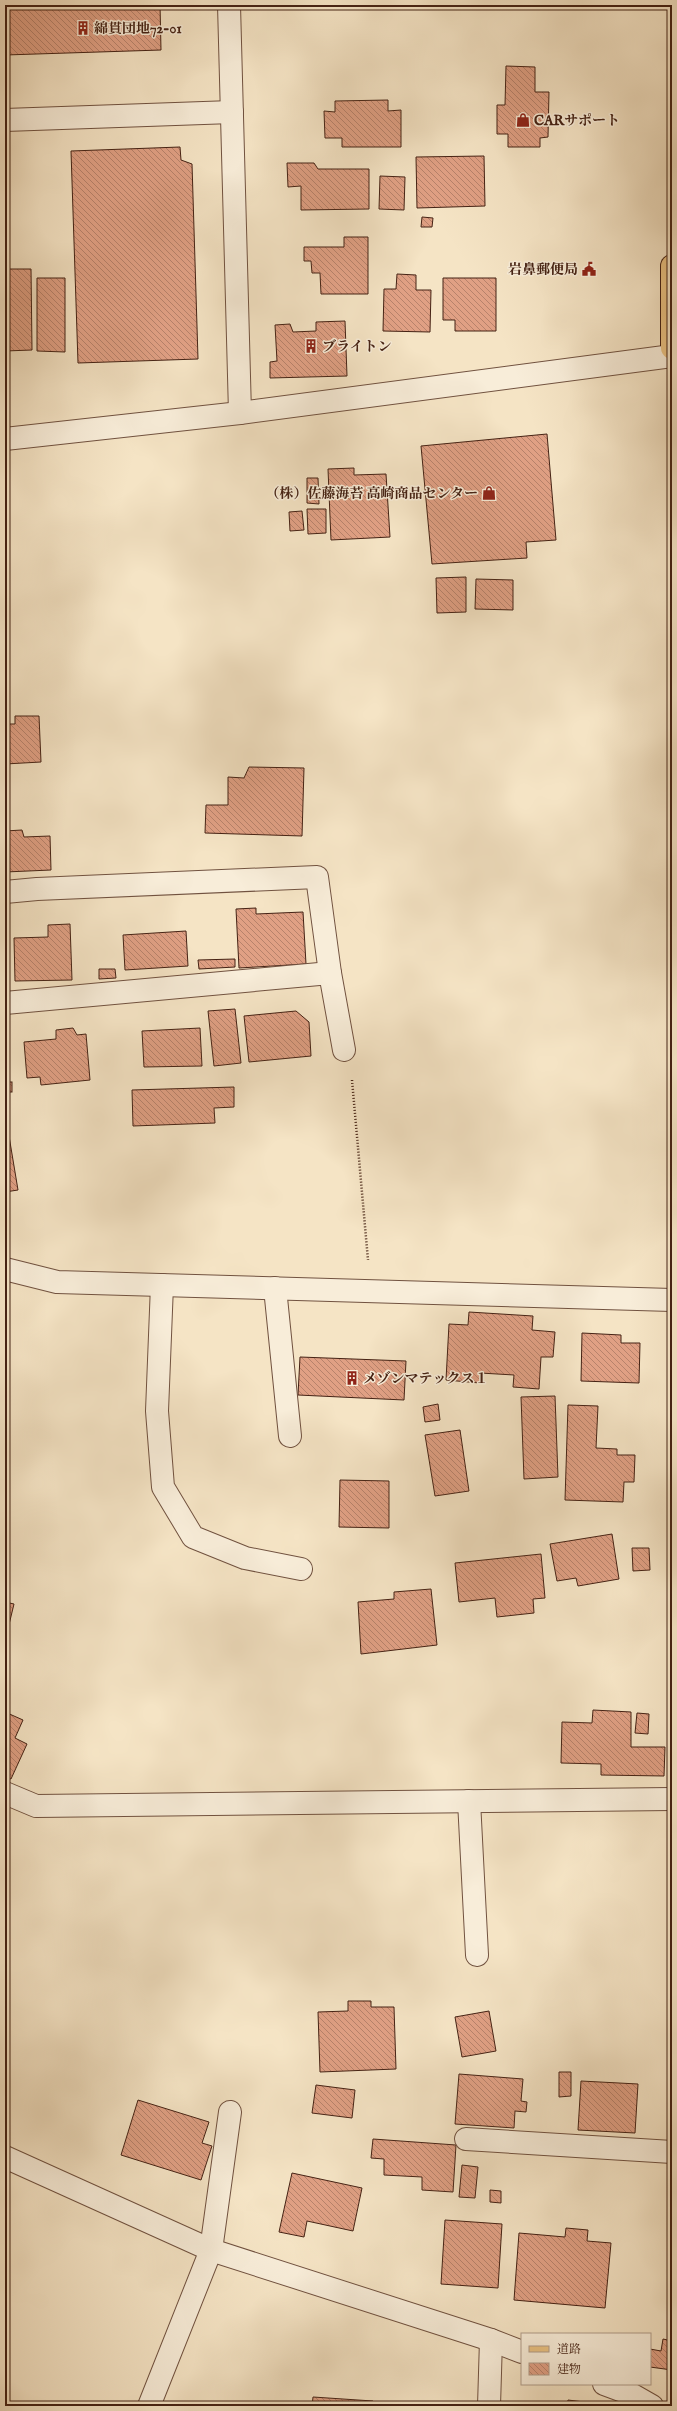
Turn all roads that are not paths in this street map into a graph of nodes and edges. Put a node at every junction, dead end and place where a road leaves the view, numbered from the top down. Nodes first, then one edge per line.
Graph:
1 (229, 5) edge
2 (232, 112) junction
3 (5, 120) edge
4 (672, 266) edge
5 (672, 348) edge
6 (672, 356) edge
7 (240, 413) junction
8 (5, 439) edge
9 (5, 892) edge
10 (330, 973) junction
11 (5, 1003) edge
12 (344, 1050) road end
13 (5, 1269) edge
14 (162, 1285) junction
15 (275, 1288) junction
16 (672, 1300) edge
17 (290, 1436) dead end
18 (301, 1569) dead end
19 (5, 1793) edge
20 (672, 1798) edge
21 (469, 1801) junction
22 (477, 1955) dead end
23 (230, 2112) dead end
24 (466, 2139) dead end
25 (672, 2152) edge
26 (5, 2156) edge
27 (211, 2250) junction
28 (492, 2340) junction
29 (521, 2352) edge
30 (607, 2385) edge
31 (149, 2406) edge
32 (489, 2406) edge
33 (652, 2406) edge

1 - 2 street
2 - 3 street
2 - 7 street
4 - 5 main road
6 - 7 street
7 - 8 street
9 - 10 street
10 - 11 street
10 - 12 street
13 - 14 street
14 - 15 street
14 - 18 street
15 - 16 street
15 - 17 street
19 - 21 street
20 - 21 street
21 - 22 street
23 - 27 street
24 - 25 street
26 - 27 street
27 - 28 street
27 - 31 street
28 - 29 street
28 - 32 street
30 - 33 street

